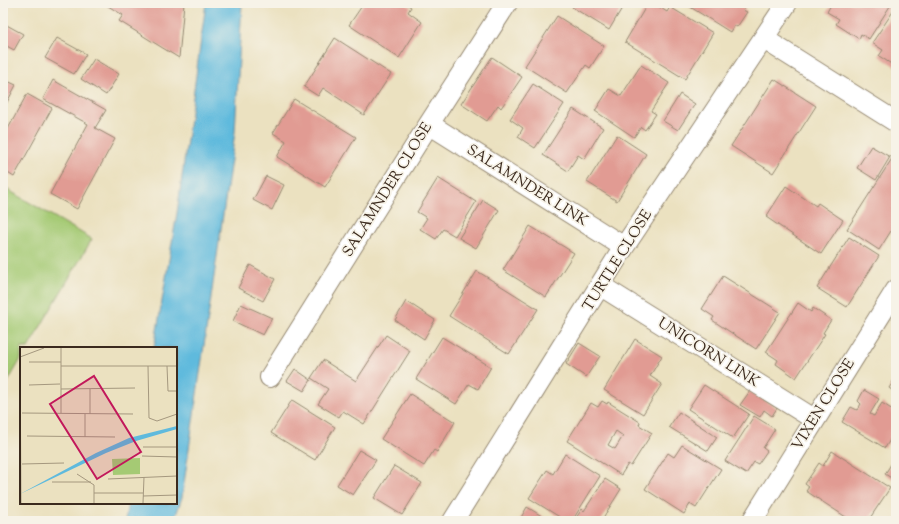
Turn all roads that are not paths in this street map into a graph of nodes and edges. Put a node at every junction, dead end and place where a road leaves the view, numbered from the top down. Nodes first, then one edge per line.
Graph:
1 (508, 3) edge
2 (787, 3) edge
3 (764, 39) junction
4 (896, 122) edge
5 (429, 124) junction
6 (624, 247) junction
7 (601, 286) junction
8 (896, 290) edge
9 (270, 377) dead end
10 (814, 419) junction
11 (453, 521) edge
12 (752, 521) edge

1 - 5 street, SALAMNDER CLOSE
2 - 3 street, TURTLE CLOSE
3 - 4 street
3 - 6 street, TURTLE CLOSE
5 - 6 street, SALAMNDER LINK
5 - 9 street, SALAMNDER CLOSE
6 - 7 street, TURTLE CLOSE
7 - 10 street, UNICORN LINK
7 - 11 street, TURTLE CLOSE
8 - 10 street, VIXEN CLOSE
10 - 12 street, VIXEN CLOSE

